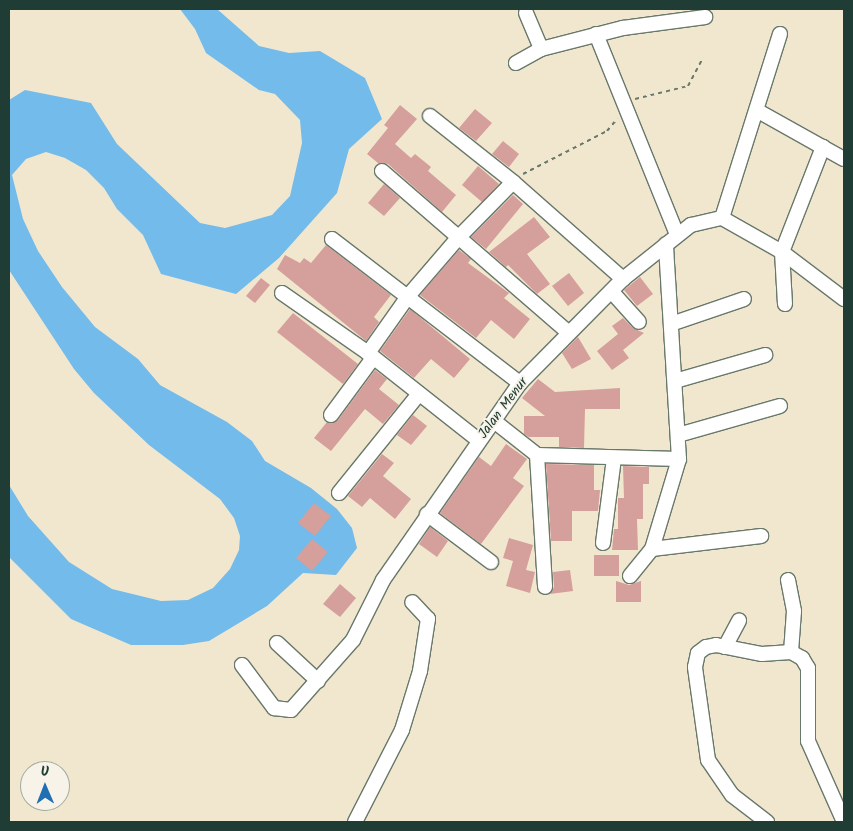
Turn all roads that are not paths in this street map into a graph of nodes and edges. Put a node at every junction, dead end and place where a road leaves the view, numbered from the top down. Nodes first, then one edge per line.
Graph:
1 (526, 13) dead end
2 (705, 17) dead end
3 (596, 34) junction
4 (780, 34) dead end
5 (541, 48) junction
6 (516, 63) dead end
7 (758, 111) junction
8 (430, 116) dead end
9 (823, 147) junction
10 (844, 159) edge
11 (382, 171) dead end
12 (513, 182) junction
13 (722, 218) junction
14 (677, 234) junction
15 (458, 238) junction
16 (332, 239) dead end
17 (666, 244) junction
18 (782, 252) junction
19 (623, 279) junction
20 (612, 292) junction
21 (842, 292) edge
22 (282, 293) dead end
23 (409, 296) junction
24 (744, 299) dead end
25 (785, 304) dead end
26 (639, 322) dead end
27 (670, 324) junction
28 (568, 333) junction
29 (765, 354) dead end
30 (370, 356) junction
31 (675, 381) junction
32 (520, 383) junction
33 (418, 395) junction
34 (780, 406) dead end
35 (331, 415) dead end
36 (494, 420) junction
37 (678, 435) junction
38 (478, 440) junction
39 (537, 455) junction
40 (614, 458) junction
41 (679, 459) junction
42 (338, 493) dead end
43 (427, 514) junction
44 (761, 536) dead end
45 (603, 543) dead end
46 (652, 548) junction
47 (491, 562) dead end
48 (630, 576) dead end
49 (788, 580) dead end
50 (545, 587) dead end
51 (412, 602) dead end
52 (738, 621) dead end
53 (277, 643) dead end
54 (726, 647) junction
55 (791, 652) junction
56 (242, 665) dead end
57 (318, 681) junction
58 (355, 822) edge
59 (767, 822) edge
60 (844, 822) edge

1 - 5 street
2 - 3 street
3 - 5 street
3 - 14 street
4 - 7 street
5 - 6 street
7 - 9 street
7 - 13 street
8 - 12 street
9 - 10 street
9 - 18 street
11 - 15 street
12 - 15 street
12 - 19 street
13 - 14 street, Jalan Menur
13 - 18 street
14 - 17 street, Jalan Menur
15 - 23 street
15 - 28 street
16 - 23 street
17 - 19 street, Jalan Menur
17 - 27 street
18 - 21 street
18 - 25 street
19 - 20 street, Jalan Menur
20 - 26 street
20 - 28 street, Jalan Menur
22 - 30 street
23 - 30 street
23 - 32 street
24 - 27 street
27 - 31 street
28 - 32 street, Jalan Menur
29 - 31 street
30 - 33 street
30 - 35 street
31 - 37 street
32 - 36 street, Jalan Menur
33 - 38 street
33 - 42 street
34 - 37 street
36 - 38 street, Jalan Menur
36 - 39 street
37 - 41 street
38 - 43 street, Jalan Menur
39 - 40 street
39 - 50 street
40 - 41 street
40 - 45 street
41 - 46 street
43 - 47 street
43 - 57 street, Jalan Menur
44 - 46 street
46 - 48 street
49 - 55 street
51 - 58 street
52 - 54 street
53 - 57 street
54 - 55 street
54 - 59 street
55 - 60 street
56 - 57 street, Jalan Menur

